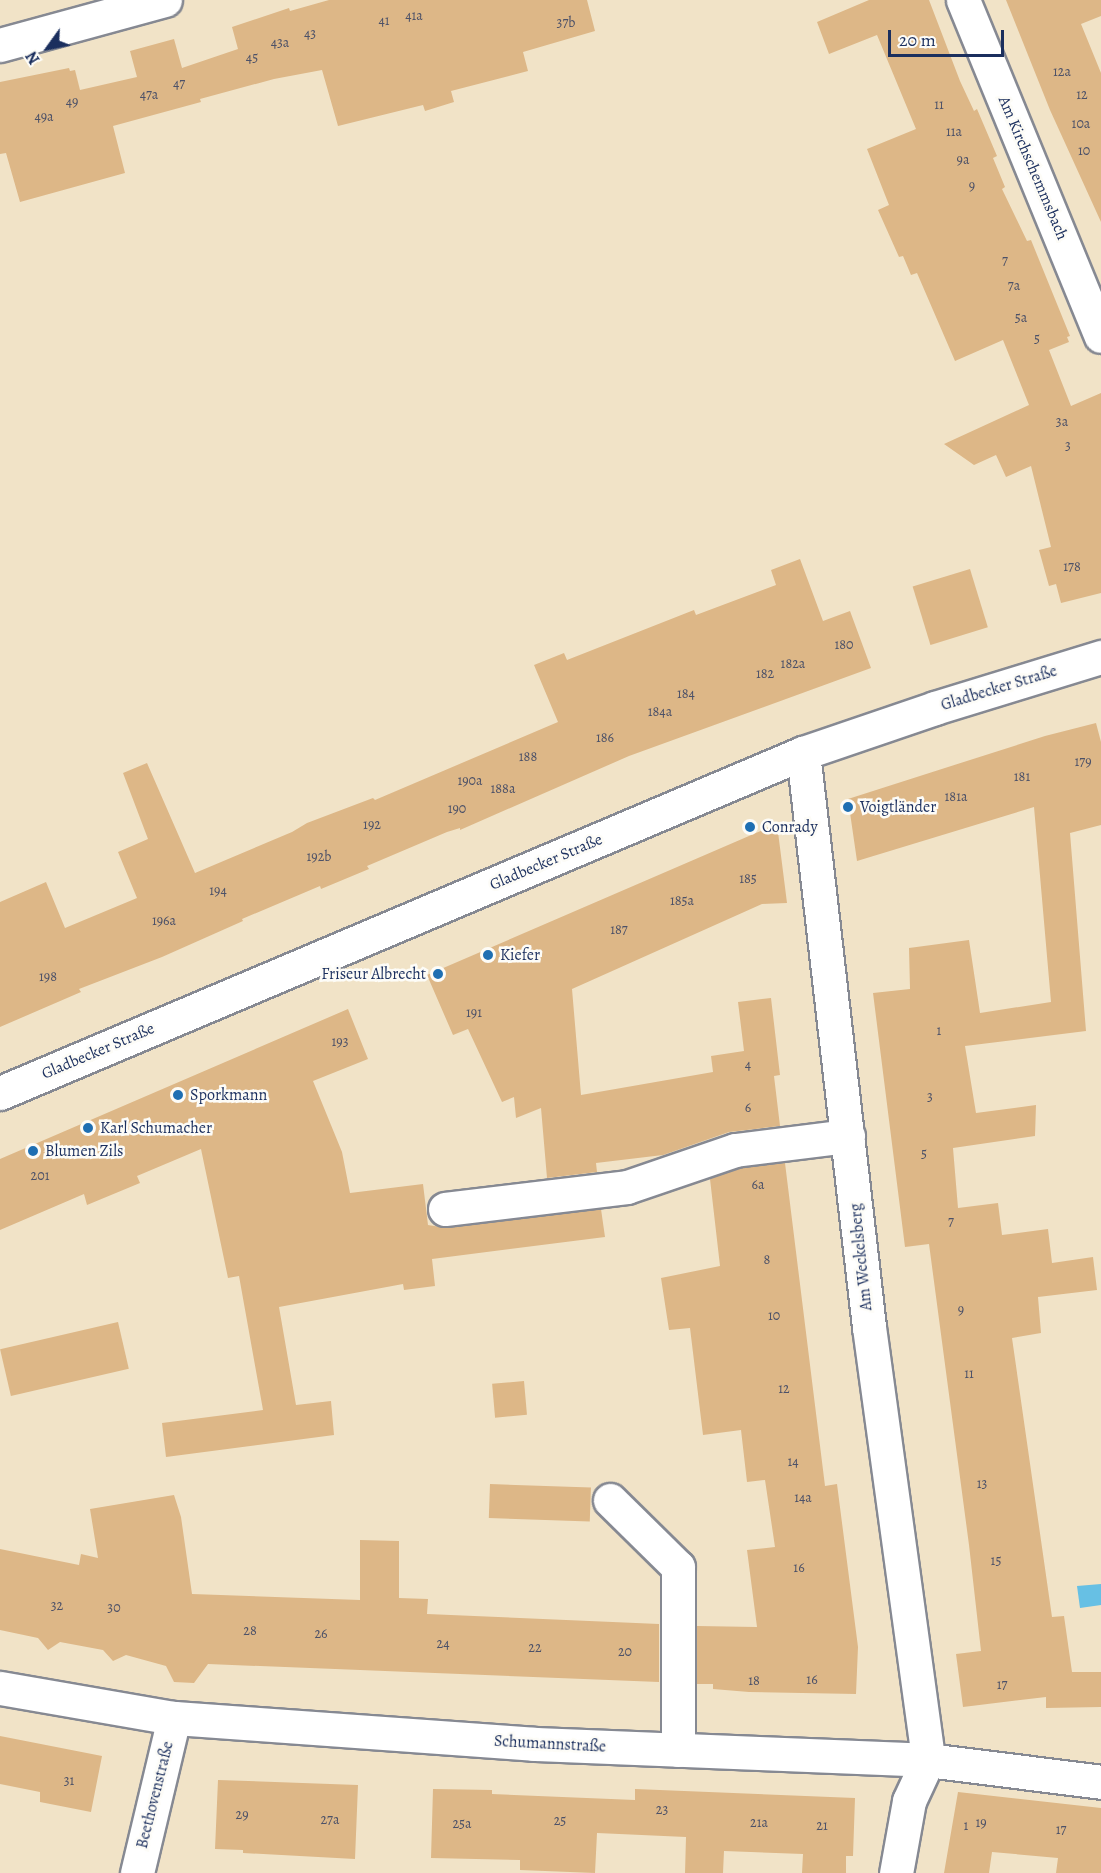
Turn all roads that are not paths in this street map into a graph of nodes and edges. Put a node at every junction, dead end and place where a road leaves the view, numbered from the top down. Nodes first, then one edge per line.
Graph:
1 (165, 0) edge
2 (963, 0) edge
3 (0, 45) edge
4 (1101, 336) edge
5 (1101, 657) edge
6 (803, 753) junction
7 (0, 1093) edge
8 (848, 1136) junction
9 (445, 1209) dead end
10 (610, 1500) dead end
11 (0, 1688) edge
12 (174, 1718) junction
13 (678, 1750) junction
14 (928, 1760) junction
15 (1101, 1782) edge
16 (137, 1873) edge
17 (896, 1873) edge

1 - 3 street
2 - 4 street, Am Kirchschemmsbach
5 - 6 street, Gladbecker Straße
6 - 7 street, Gladbecker Straße
6 - 8 street, Am Weckelsberg
8 - 9 street
8 - 14 street, Am Weckelsberg
10 - 13 street
11 - 12 street, Schumannstraße
12 - 13 street, Schumannstraße
12 - 16 street, Beethovenstraße
13 - 14 street, Schumannstraße
14 - 15 street, Schumannstraße
14 - 17 street

